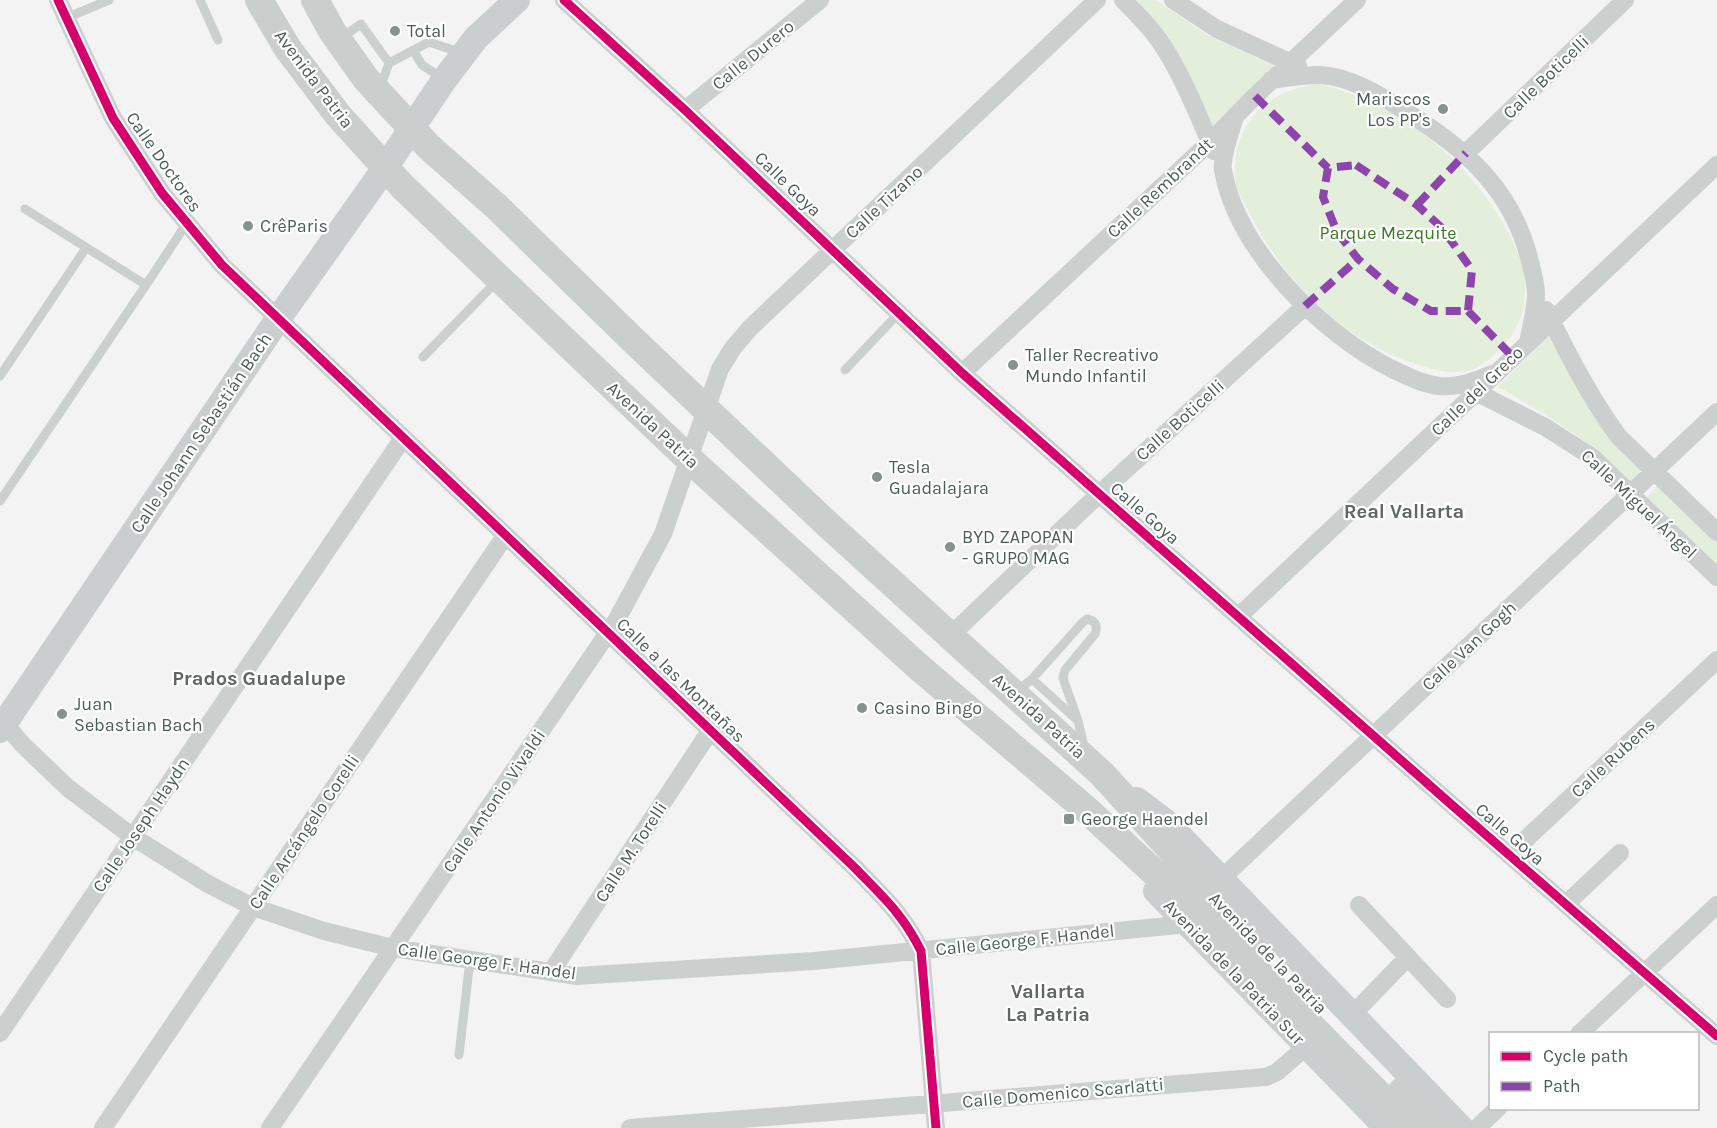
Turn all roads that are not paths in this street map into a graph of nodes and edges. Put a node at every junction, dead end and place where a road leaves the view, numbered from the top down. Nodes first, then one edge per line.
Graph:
1 (58, 0) edge
2 (109, 0) edge
3 (200, 0) edge
4 (259, 0) edge
5 (517, 0) edge
6 (564, 0) edge
7 (820, 0) edge
8 (1097, 0) edge
9 (1123, 0) edge
10 (1173, 0) edge
11 (1357, 0) edge
12 (1625, 0) edge
13 (322, 5) edge
14 (66, 18) junction
15 (218, 40) dead end
16 (338, 40) junction
17 (413, 51) junction
18 (464, 54) junction
19 (389, 63) junction
20 (1290, 63) junction
21 (1322, 75) junction
22 (444, 80) junction
23 (1271, 80) junction
24 (378, 93) junction
25 (686, 110) junction
26 (1236, 115) junction
27 (412, 130) junction
28 (1210, 141) junction
29 (1466, 153) junction
30 (1717, 165) edge
31 (1222, 167) junction
32 (385, 168) junction
33 (25, 209) dead end
34 (187, 223) junction
35 (86, 248) junction
36 (833, 250) junction
37 (499, 278) junction
38 (146, 285) junction
39 (1536, 292) junction
40 (1305, 306) junction
41 (899, 313) junction
42 (278, 319) junction
43 (1551, 320) junction
44 (1528, 343) junction
45 (423, 357) dead end
46 (845, 370) dead end
47 (1499, 371) joint
48 (962, 373) junction
49 (0, 376) edge
50 (1469, 389) junction
51 (706, 409) junction
52 (1717, 412) edge
53 (403, 438) junction
54 (689, 459) junction
55 (1655, 471) junction
56 (1631, 493) junction
57 (1098, 495) junction
58 (0, 501) edge
59 (1717, 532) edge
60 (505, 536) junction
61 (1717, 577) edge
62 (1238, 617) junction
63 (608, 633) junction
64 (951, 635) junction
65 (1717, 660) edge
66 (1023, 686) junction
67 (1078, 721) junction
68 (2, 724) edge
69 (710, 731) junction
70 (1373, 736) junction
71 (1095, 767) junction
72 (1088, 811) junction
73 (133, 837) junction
74 (1620, 853) dead end
75 (1509, 855) junction
76 (1221, 879) junction
77 (1566, 904) junction
78 (1717, 904) edge
79 (1359, 905) dead end
80 (253, 907) junction
81 (1188, 924) junction
82 (393, 948) junction
83 (921, 951) junction
84 (1408, 957) junction
85 (470, 960) junction
86 (551, 972) junction
87 (1645, 972) junction
88 (1447, 999) dead end
89 (1352, 1015) junction
90 (1581, 1032) edge
91 (0, 1034) edge
92 (1717, 1036) edge
93 (1306, 1047) junction
94 (459, 1055) dead end
95 (934, 1104) junction
96 (1496, 1110) edge
97 (103, 1128) edge
98 (270, 1128) edge
99 (630, 1128) edge
100 (936, 1128) edge
101 (1387, 1128) edge
102 (1412, 1128) edge
103 (1438, 1128) edge
104 (1461, 1128) edge
105 (1477, 1128) edge

1 - 14 street, Calle Doctores
2 - 14 lane
3 - 15 lane
4 - 32 main road, Avenida Patria
5 - 18 street, Calle Johann Sebastián Bach
6 - 25 street, Calle Goya
7 - 25 street, Calle Durero
8 - 36 street, Calle Tizano
9 - 28 street, Calle Miguel Ángel
10 - 20 street, Calle Miguel Ángel
11 - 20 street, Calle Rembrandt
12 - 29 street, Calle Boticelli
13 - 16 main road, Avenida Patria
14 - 34 street, Calle Doctores
16 - 19 lane
16 - 24 main road, Avenida Patria
17 - 18 lane
17 - 19 lane
17 - 22 lane
18 - 22 street, Calle Johann Sebastián Bach
19 - 24 lane
20 - 21 street, Calle Miguel Ángel
20 - 23 street, Calle Rembrandt
21 - 23 street, Calle Miguel Ángel
21 - 29 street, Calle Miguel Ángel
22 - 27 street, Calle Johann Sebastián Bach
23 - 26 street, Calle Rembrandt
24 - 27 main road, Avenida Patria
25 - 36 street, Calle Goya
26 - 28 street, Calle Rembrandt
26 - 31 street
27 - 32 street, Calle Johann Sebastián Bach
27 - 51 main road, Avenida Patria
28 - 31 street, Calle Miguel Ángel
28 - 48 street, Calle Rembrandt
29 - 39 street, Calle Miguel Ángel
30 - 43 street, Calle del Greco
31 - 40 street, Calle Miguel Ángel
32 - 37 main road, Avenida Patria
32 - 42 street, Calle Johann Sebastián Bach
33 - 35 lane
34 - 38 lane
34 - 42 street, Calle Doctores
35 - 38 lane
35 - 49 lane
36 - 41 street, Calle Goya
36 - 51 street, Calle Tizano
37 - 45 lane
37 - 54 main road, Avenida Patria
38 - 58 lane
39 - 43 street, Calle Miguel Ángel
39 - 44 street, Calle Miguel Ángel
40 - 50 street, Calle Miguel Ángel
40 - 57 street, Calle Boticelli
41 - 46 lane
41 - 48 street, Calle Goya
42 - 53 street, Calle a las Montañas
42 - 68 street, Calle Johann Sebastián Bach
43 - 44 street, Calle del Greco
43 - 55 street, Calle Miguel Ángel
44 - 47 street, Calle del Greco
47 - 50 street, Calle Miguel Ángel
48 - 57 street, Calle Goya
50 - 56 street, Calle Miguel Ángel
50 - 62 street, Calle del Greco
51 - 54 street, Calle Tizano
51 - 64 main road, Avenida Patria
52 - 55 street, Calle Van Gogh
53 - 60 street, Calle a las Montañas
53 - 73 street, Calle Joseph Haydn
54 - 63 street, Calle Antonio Vivaldi
54 - 72 main road, Avenida Patria
55 - 56 street, Calle Van Gogh
55 - 59 street, Calle Miguel Ángel
56 - 61 street, Calle Miguel Ángel
56 - 70 street, Calle Van Gogh
57 - 62 street, Calle Goya
57 - 64 street, Calle Boticelli
60 - 63 street, Calle a las Montañas
60 - 80 street, Calle Arcángelo Corelli
62 - 70 street, Calle Goya
63 - 69 street, Calle a las Montañas
63 - 82 street, Calle Antonio Vivaldi
64 - 66 main road, Avenida Patria
65 - 75 street, Calle Rubens
66 - 67 lane
66 - 67 lane
66 - 71 main road, Avenida Patria
67 - 71 lane
68 - 73 street, Calle George F. Handel
69 - 83 street, Calle a las Montañas
69 - 86 street, Calle M. Torelli
70 - 75 street, Calle Goya
70 - 76 street, Calle Van Gogh
71 - 76 street
71 - 103 main road, Avenida de la Patria
72 - 81 street, Avenida de la Patria Sur
72 - 102 main road, Avenida de la Patria
73 - 80 street, Calle George F. Handel
73 - 91 street, Calle Joseph Haydn
74 - 77 street
75 - 77 street, Calle Goya
76 - 89 street
77 - 87 street, Calle Goya
78 - 87 street
79 - 84 street
80 - 82 street, Calle George F. Handel
80 - 97 street, Calle Arcángelo Corelli
81 - 83 street, Calle George F. Handel
81 - 93 street, Avenida de la Patria Sur
82 - 85 street, Calle George F. Handel
82 - 98 street, Calle Antonio Vivaldi
83 - 86 street, Calle George F. Handel
83 - 95 street, Calle a las Montañas
84 - 88 street
84 - 89 street
85 - 86 street, Calle George F. Handel
85 - 94 lane
87 - 90 street
87 - 92 street, Calle Goya
89 - 104 street
93 - 95 street, Calle Domenico Scarlatti
93 - 101 street, Avenida de la Patria Sur
95 - 99 street, Calle Domenico Scarlatti
95 - 100 street, Calle a las Montañas
96 - 105 street

